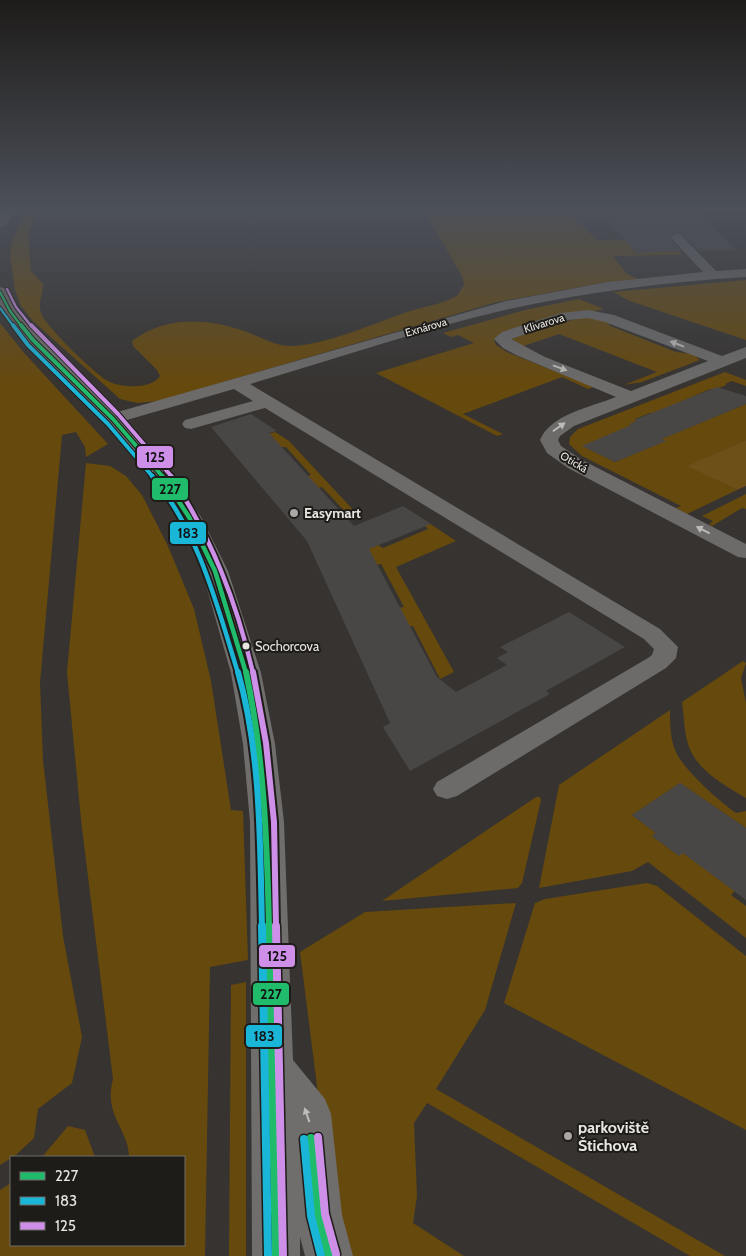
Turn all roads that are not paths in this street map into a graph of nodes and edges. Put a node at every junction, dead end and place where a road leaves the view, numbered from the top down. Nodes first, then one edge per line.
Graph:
1 (706, 269) edge
2 (746, 273) edge
3 (712, 275) junction
4 (0, 292) edge
5 (746, 352) edge
6 (722, 361) junction
7 (236, 383) junction
8 (630, 397) junction
9 (267, 402) junction
10 (113, 419) junction
11 (191, 424) dead end
12 (746, 552) edge
13 (447, 788) dead end
14 (273, 1067) junction
15 (276, 1256) edge
16 (329, 1256) edge

1 - 3 street
2 - 3 street, Exnárova
3 - 7 street, Exnárova
4 - 10 main road
5 - 6 street, Otická
6 - 8 street, Otická
6 -> 8 street, Klivarova
7 - 9 street
7 - 10 street, Exnárova
12 -> 8 street, Otická
9 - 11 street
9 - 13 street
10 - 14 main road
14 - 15 main road
16 -> 14 main road

